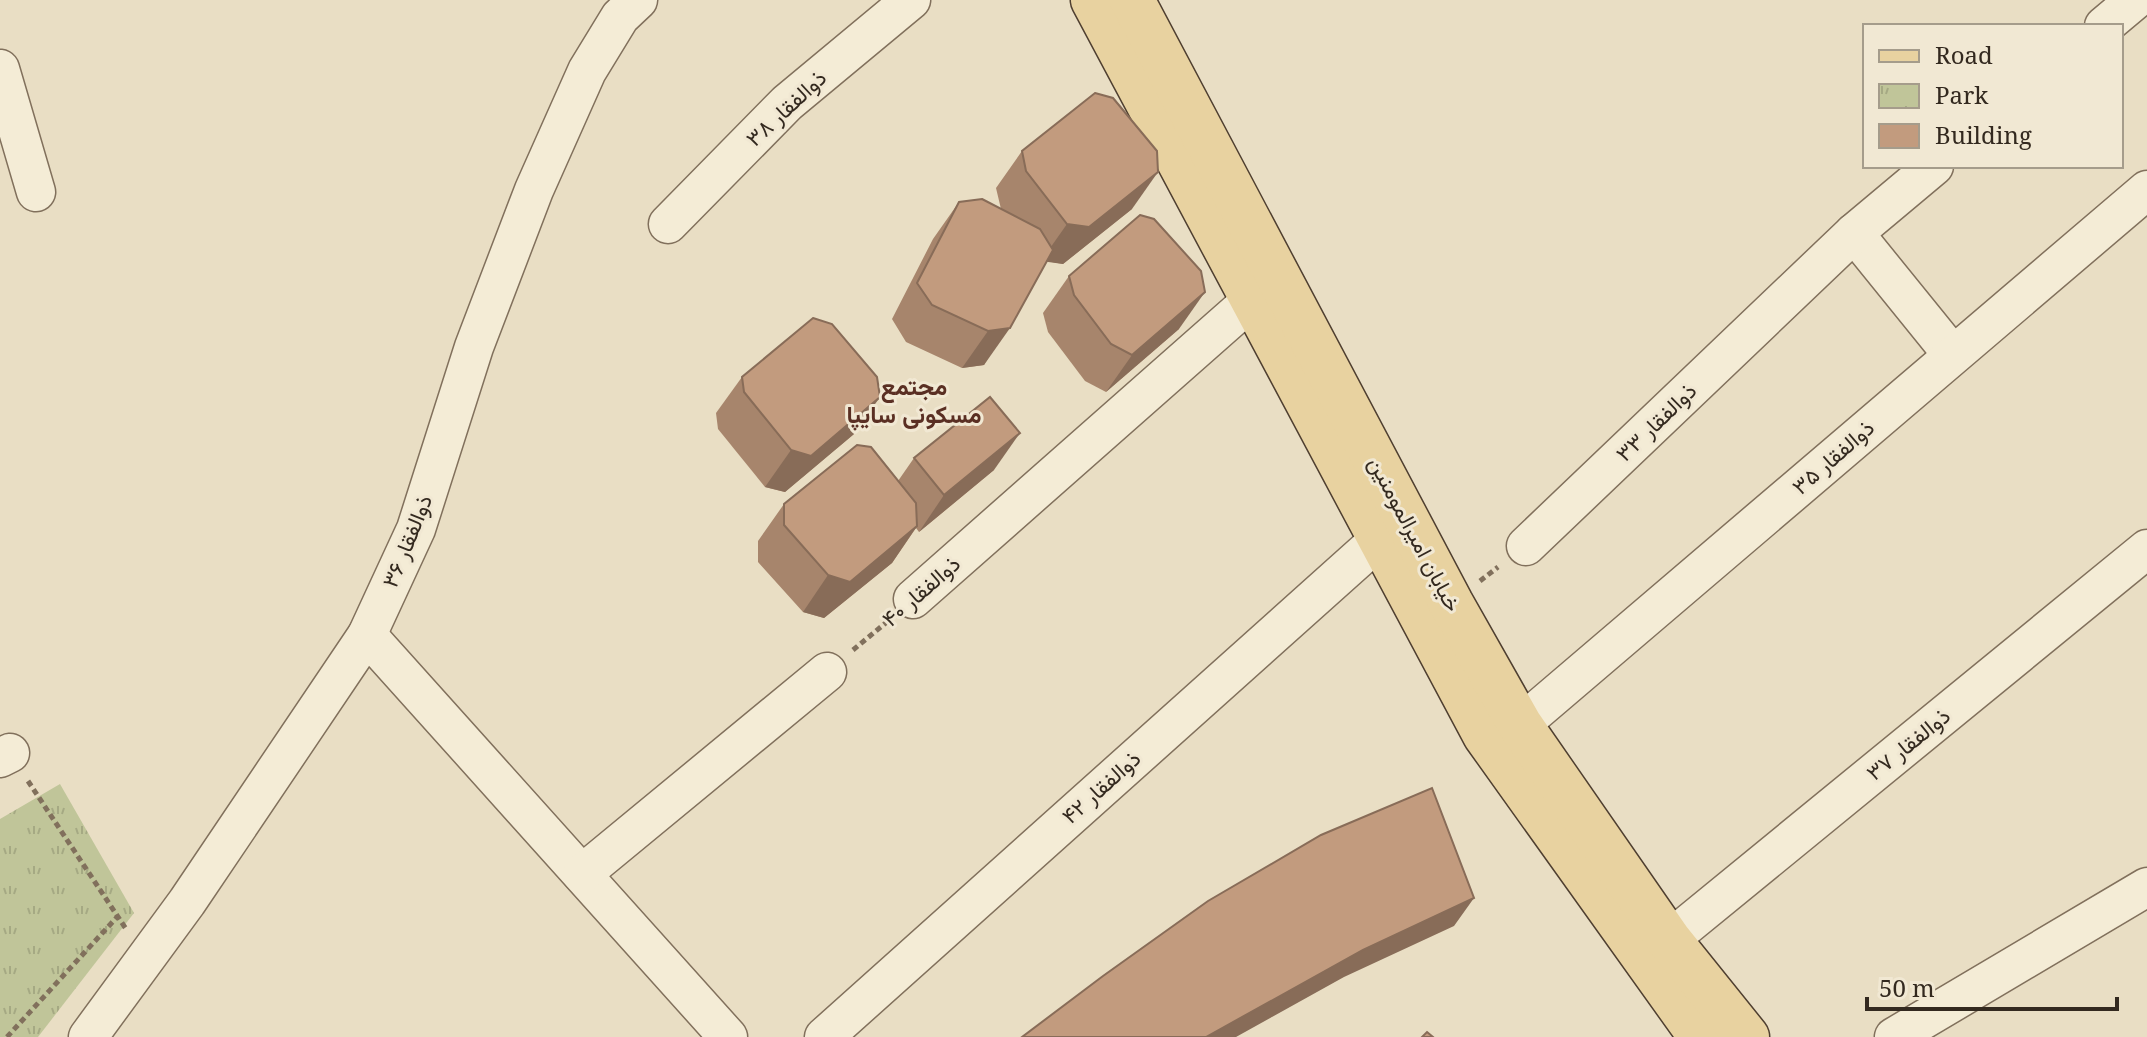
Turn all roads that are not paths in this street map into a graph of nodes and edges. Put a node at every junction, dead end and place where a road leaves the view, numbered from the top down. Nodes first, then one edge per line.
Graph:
1 (638, 0) edge
2 (911, 0) edge
3 (1093, 0) edge
4 (1132, 0) edge
5 (2135, 0) edge
6 (2106, 24) edge
7 (0, 69) edge
8 (1932, 168) edge
9 (2147, 190) edge
10 (36, 192) dead end
11 (668, 224) dead end
12 (1854, 233) junction
13 (1253, 299) junction
14 (1952, 354) junction
15 (1380, 539) junction
16 (1526, 546) road end
17 (2147, 549) edge
18 (913, 599) road end
19 (367, 635) junction
20 (827, 672) road end
21 (1520, 725) junction
22 (582, 874) junction
23 (2147, 887) edge
24 (1669, 940) junction
25 (88, 1037) edge
26 (728, 1037) edge
27 (824, 1037) edge
28 (1701, 1037) edge
29 (1747, 1037) edge
30 (1894, 1037) edge

1 - 19 street, ذوالفقار ۳۶
2 - 11 street, ذوالفقار ۳۸
3 - 13 main road, خیابان امیرالمومنین
4 - 21 main road, خیابان امیرالمومنین
5 - 6 street
7 - 10 street
8 - 12 street, ذوالفقار ۳۳
9 - 14 street, ذوالفقار ۳۵
12 - 14 street
12 - 16 street, ذوالفقار ۳۳
13 - 15 main road, خیابان امیرالمومنین
13 - 18 street, ذوالفقار ۴۰
14 - 21 street, ذوالفقار ۳۵
15 - 27 street, ذوالفقار ۴۲
15 - 28 main road, خیابان امیرالمومنین
17 - 24 street, ذوالفقار ۳۷
19 - 22 street
19 - 25 street, ذوالفقار ۳۶
20 - 22 street
21 - 24 main road, خیابان امیرالمومنین
22 - 26 street
23 - 30 street
24 - 29 main road, خیابان امیرالمومنین

